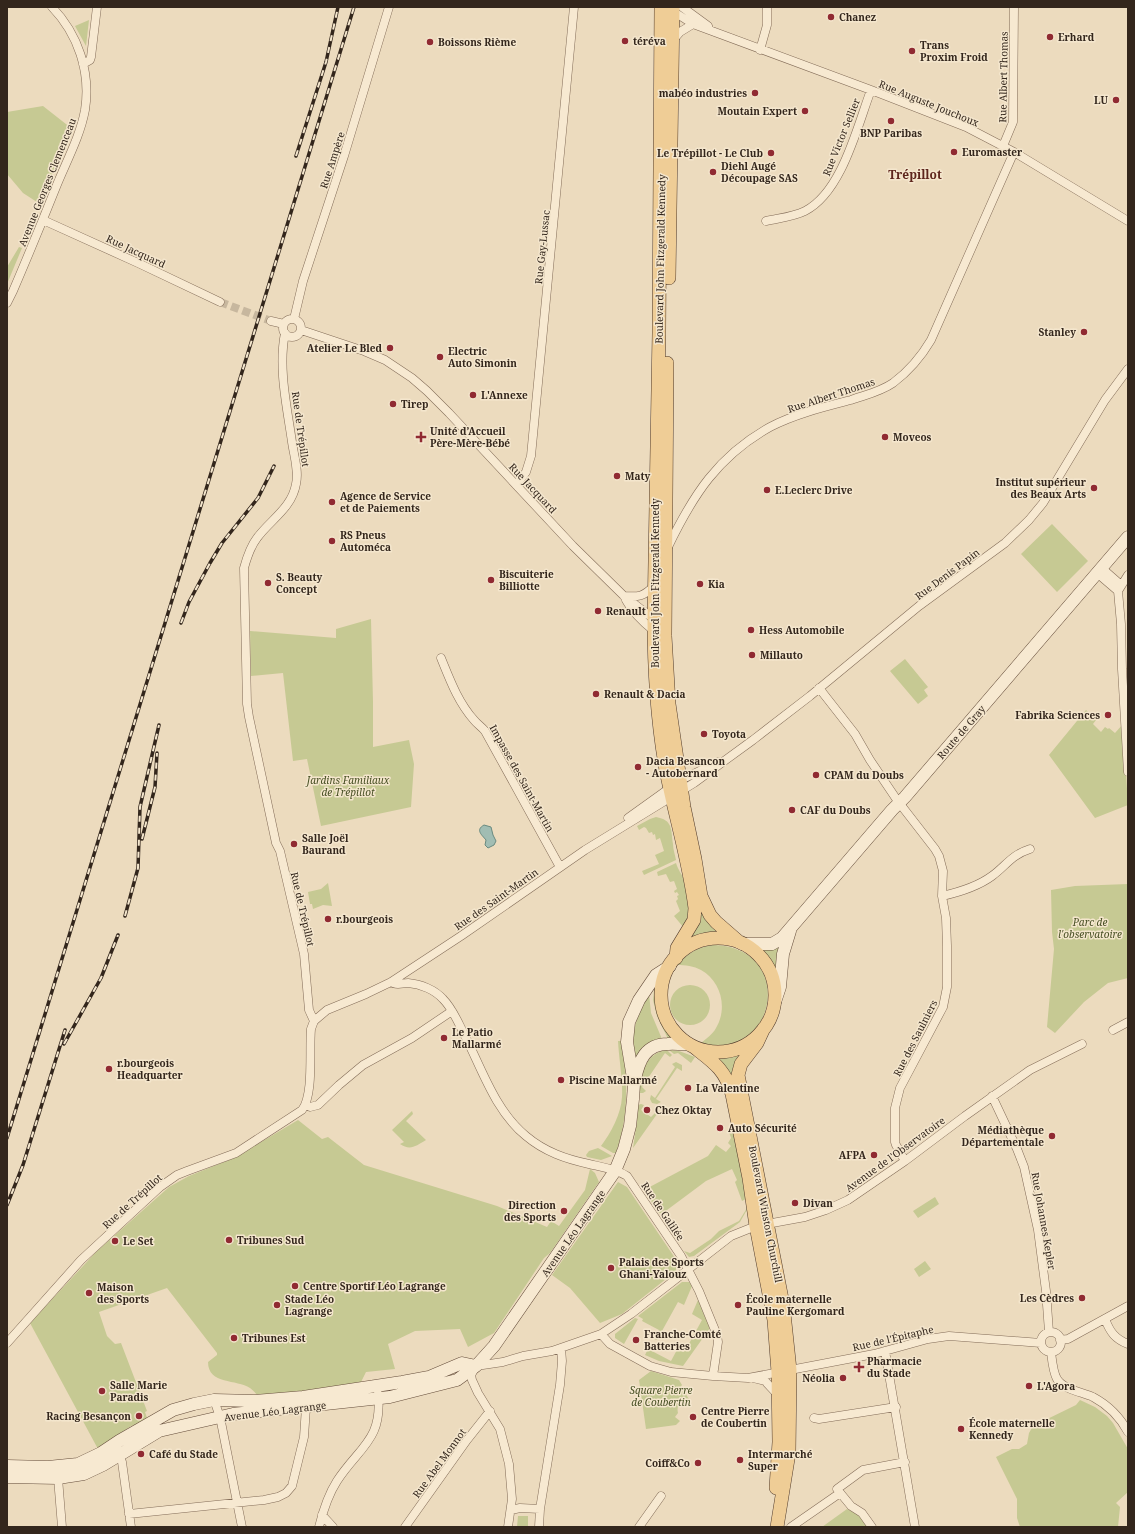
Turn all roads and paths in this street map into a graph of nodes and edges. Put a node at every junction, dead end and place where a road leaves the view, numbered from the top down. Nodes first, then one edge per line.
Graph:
1 (52, 7) edge
2 (97, 7) edge
3 (389, 7) edge
4 (574, 7) edge
5 (767, 7) edge
6 (1014, 7) edge
7 (671, 8) edge
8 (693, 24) junction
9 (709, 30) junction
10 (672, 42) junction
11 (760, 50) junction
12 (83, 64) junction
13 (871, 90) junction
14 (1004, 146) junction
15 (1014, 152) junction
16 (43, 220) junction
17 (766, 221) dead end
18 (1128, 221) edge
19 (220, 302) tunnel mouth
20 (7, 303) edge
21 (294, 319) junction
22 (271, 321) tunnel mouth
23 (301, 330) junction
24 (287, 331) junction
25 (1128, 369) edge
26 (516, 485) junction
27 (1128, 537) edge
28 (667, 550) junction
29 (1101, 572) junction
30 (1128, 575) edge
31 (654, 586) junction
32 (1120, 588) junction
33 (624, 596) junction
34 (658, 626) junction
35 (441, 658) dead end
36 (819, 688) junction
37 (1128, 772) edge
38 (676, 789) junction
39 (903, 807) junction
40 (1030, 849) dead end
41 (560, 867) junction
42 (942, 896) junction
43 (792, 925) junction
44 (740, 943) junction
45 (673, 962) junction
46 (390, 982) junction
47 (774, 1005) junction
48 (452, 1011) junction
49 (314, 1021) junction
50 (1128, 1022) edge
51 (764, 1028) junction
52 (1113, 1030) dead end
53 (1082, 1044) dead end
54 (692, 1046) junction
55 (634, 1084) junction
56 (992, 1096) junction
57 (306, 1105) junction
58 (905, 1161) junction
59 (615, 1171) junction
60 (762, 1225) junction
61 (688, 1269) junction
62 (1128, 1306) edge
63 (1105, 1319) junction
64 (1049, 1332) junction
65 (601, 1334) junction
66 (1060, 1340) junction
67 (7, 1343) edge
68 (1041, 1343) junction
69 (1128, 1344) edge
70 (561, 1348) junction
71 (885, 1351) junction
72 (1051, 1352) junction
73 (476, 1366) junction
74 (784, 1371) junction
75 (714, 1376) junction
76 (752, 1378) junction
77 (376, 1385) junction
78 (778, 1395) junction
79 (378, 1398) junction
80 (214, 1400) junction
81 (306, 1407) junction
82 (896, 1407) junction
83 (490, 1411) junction
84 (220, 1418) junction
85 (814, 1418) dead end
86 (1128, 1432) edge
87 (119, 1455) junction
88 (905, 1462) junction
89 (7, 1466) edge
90 (7, 1477) edge
91 (58, 1478) junction
92 (840, 1493) junction
93 (661, 1496) dead end
94 (237, 1503) junction
95 (540, 1509) junction
96 (511, 1510) junction
97 (129, 1514) junction
98 (322, 1515) junction
99 (62, 1527) edge
100 (131, 1527) edge
101 (242, 1527) edge
102 (319, 1527) edge
103 (333, 1527) edge
104 (405, 1527) edge
105 (508, 1527) edge
106 (538, 1527) edge
107 (639, 1527) edge
108 (768, 1527) edge
109 (777, 1527) edge
110 (791, 1527) edge
111 (872, 1527) edge
112 (915, 1527) edge

1 - 12 street, Avenue Georges Clemenceau
2 - 12 street
3 - 21 street, Rue Ampère
4 - 26 street, Rue Gay-Lussac
5 - 11 street
6 - 14 street, Rue Albert Thomas
7 - 8 street, Rue Auguste Jouchoux
7 - 9 street, Rue Auguste Jouchoux
7 - 10 main road, Boulevard John Fitzgerald Kennedy
7 - 31 main road, Boulevard John Fitzgerald Kennedy
8 - 9 street, Rue Auguste Jouchoux
8 - 10 street
9 - 11 street, Rue Auguste Jouchoux
10 - 28 main road, Boulevard John Fitzgerald Kennedy
11 - 13 street, Rue Auguste Jouchoux
12 - 16 street, Avenue Georges Clemenceau
13 - 14 street, Rue Auguste Jouchoux
13 - 17 street, Rue Victor Sellier
14 - 15 street, Rue Auguste Jouchoux
15 - 18 street, Rue Auguste Jouchoux
15 - 28 street, Rue Albert Thomas
16 - 19 street, Rue Jacquard
16 - 20 street, Avenue Georges Clemenceau
21 - 23 street
21 - 24 street
22 - 24 street
23 - 24 street
23 - 26 street, Rue Jacquard
24 - 49 street, Rue de Trépillot
25 - 36 street, Rue Denis Papin
26 - 33 street, Rue Jacquard
27 - 29 main road, Route de Gray
28 - 34 main road, Boulevard John Fitzgerald Kennedy
29 - 32 street
29 - 39 main road, Route de Gray
30 - 32 street
31 - 33 street
31 - 34 main road, Boulevard John Fitzgerald Kennedy
32 - 37 street
33 - 34 street, Rue Jacquard
33 - 34 street, Rue Jacquard
34 - 38 main road, Boulevard John Fitzgerald Kennedy
35 - 41 street, Impasse des Saint-Martin
36 - 38 street, Rue Denis Papin
36 - 39 street, Rue des Saulniers
38 - 41 street, Rue des Saint-Martin
38 - 44 main road, Boulevard John Fitzgerald Kennedy
38 - 45 main road, Boulevard John Fitzgerald Kennedy
39 - 42 street, Rue des Saulniers
39 - 43 main road, Route de Gray
40 - 42 street
41 - 46 street, Rue des Saint-Martin
42 - 58 street, Rue des Saulniers
43 - 44 main road, Route de Gray
43 - 47 main road, Route de Gray
44 - 45 main road
44 - 47 main road
45 - 54 main road
45 - 55 main road, Avenue Léo Lagrange
46 - 48 street
46 - 49 street, Rue des Saint-Martin
47 - 51 main road
48 - 57 street
48 - 59 street
49 - 57 street
50 - 52 street
51 - 54 main road
51 - 60 main road, Boulevard Winston Churchill
53 - 56 street, Avenue de l'Observatoire
54 - 55 main road, Avenue Léo Lagrange
54 - 60 main road, Boulevard Winston Churchill
55 - 59 main road, Avenue Léo Lagrange
56 - 58 street, Avenue de l'Observatoire
56 - 64 street, Rue Johannes Kepler
57 - 67 street, Rue de Trépillot
58 - 60 street, Avenue de l'Observatoire
59 - 61 street, Rue de Galilée
59 - 73 main road, Avenue Léo Lagrange
60 - 61 street, Avenue de l'Observatoire
60 - 74 main road, Boulevard Winston Churchill
61 - 65 street, Avenue de l'Observatoire
61 - 75 street, Rue de Galilée
62 - 63 street
63 - 66 street
63 - 69 street
64 - 66 street
64 - 68 street
65 - 70 street, Avenue de l'Observatoire
65 - 75 street, Rue de l'Épitaphe
66 - 72 street
68 - 71 street, Rue de l'Épitaphe
68 - 72 street
70 - 73 street, Avenue de l'Observatoire
70 - 95 street
71 - 74 street, Rue de l'Épitaphe
71 - 82 street
72 - 86 street
73 - 77 main road, Avenue Léo Lagrange
73 - 79 main road, Avenue Léo Lagrange
73 - 83 street
74 - 76 street, Rue de l'Épitaphe
74 - 78 main road, Boulevard Winston Churchill
74 - 109 main road, Boulevard Winston Churchill
75 - 76 street, Rue de l'Épitaphe
76 - 78 street, Rue de l'Épitaphe
77 - 79 street
77 - 80 main road, Avenue Léo Lagrange
78 - 108 main road, Boulevard Winston Churchill
79 - 81 main road, Avenue Léo Lagrange
79 - 98 street
80 - 84 street
80 - 89 main road, Avenue Léo Lagrange
81 - 84 main road, Avenue Léo Lagrange
81 - 94 street
82 - 85 street
82 - 88 street
83 - 96 street
83 - 104 street, Rue Abel Monnot
84 - 87 main road, Avenue Léo Lagrange
84 - 94 street
87 - 91 main road, Avenue Léo Lagrange
87 - 97 street
88 - 92 street
88 - 112 street
90 - 91 main road, Avenue Léo Lagrange
91 - 99 street
92 - 110 street
92 - 111 street
93 - 107 street
94 - 97 street
94 - 101 street
95 - 96 street
95 - 106 street
96 - 105 street
97 - 100 street
98 - 102 street
98 - 103 street

